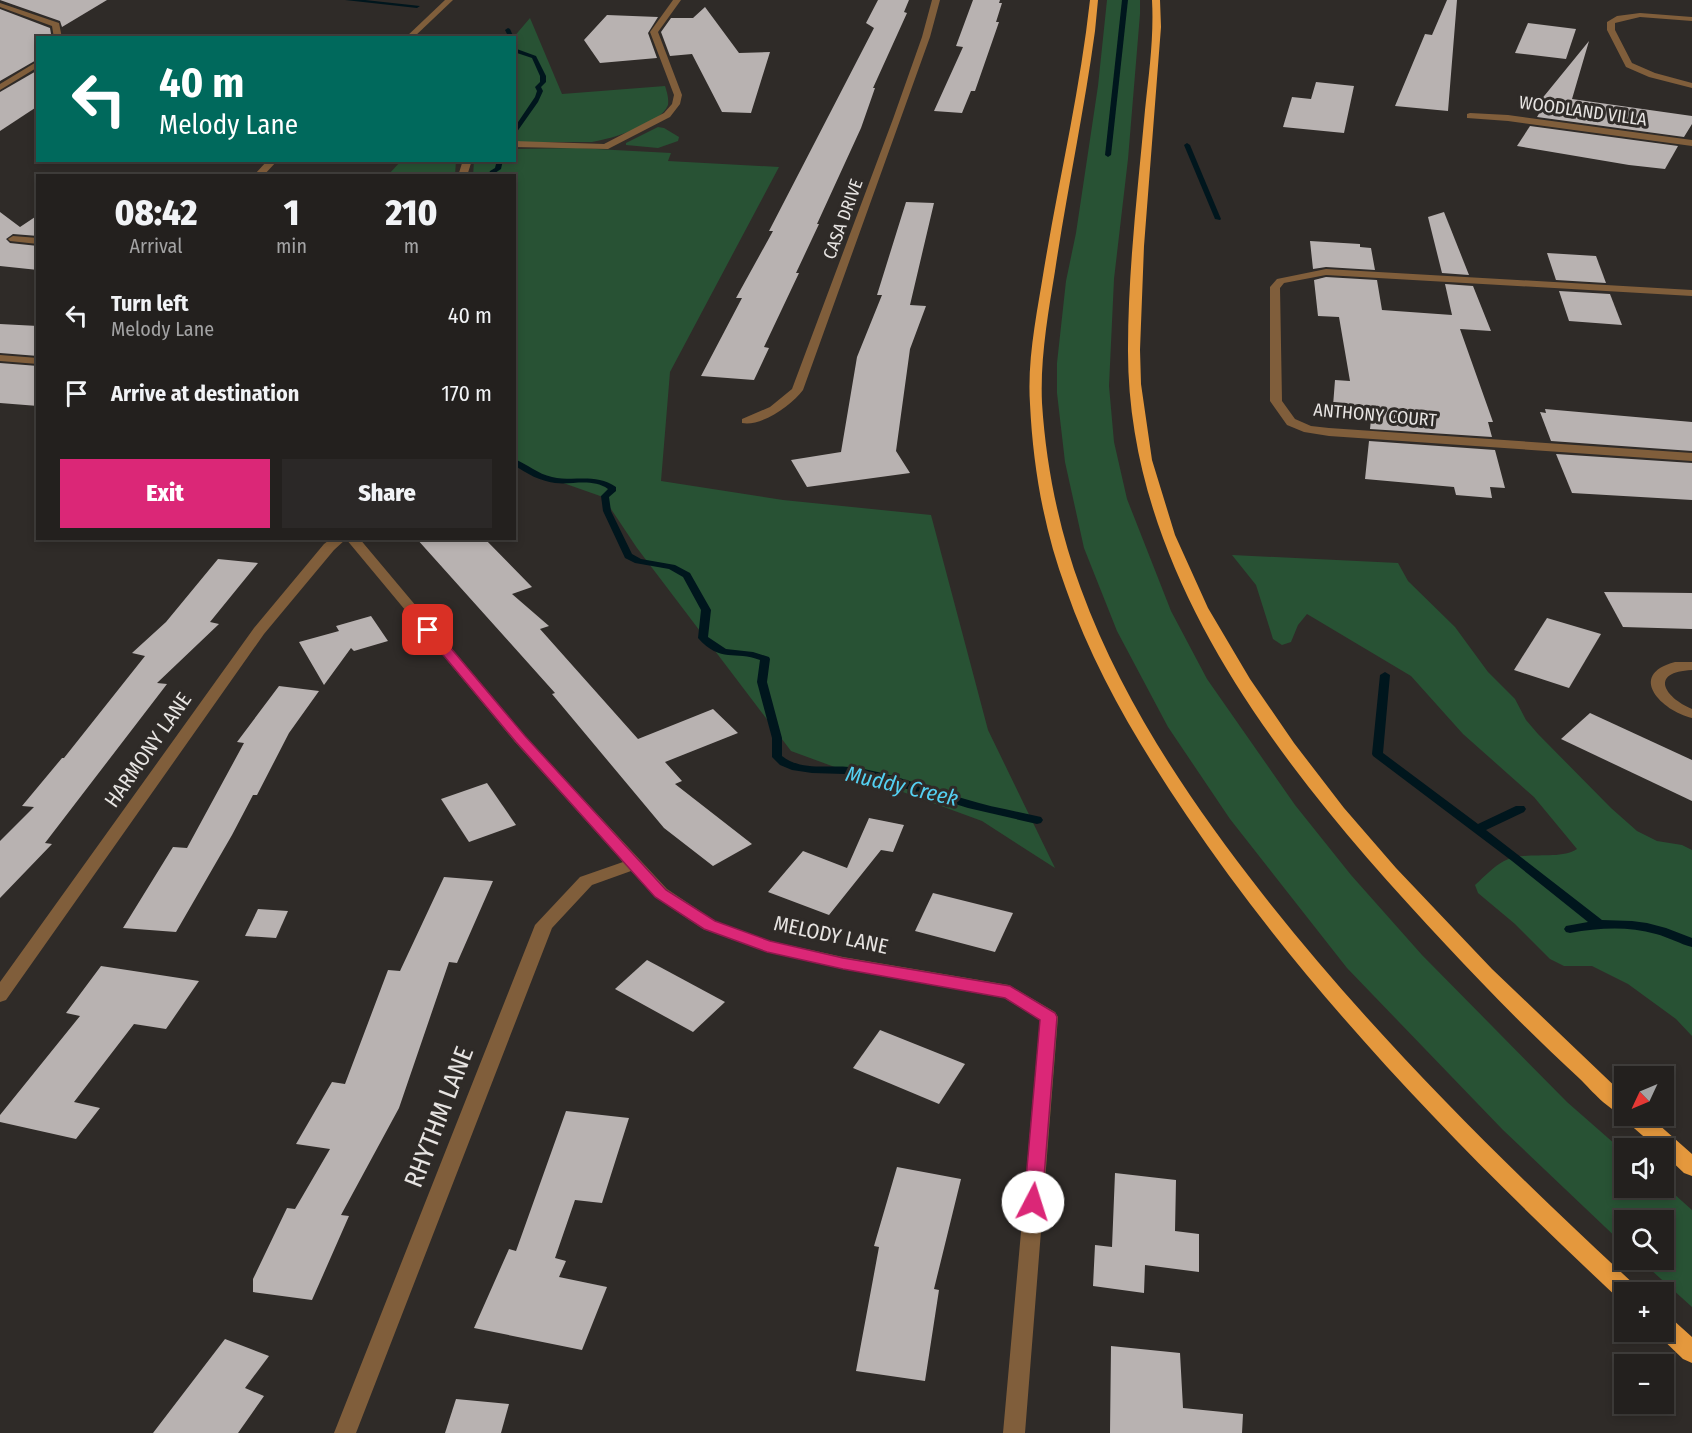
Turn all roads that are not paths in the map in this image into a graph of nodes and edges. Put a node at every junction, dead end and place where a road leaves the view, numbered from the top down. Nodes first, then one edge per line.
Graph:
1 (449, 0) edge
2 (677, 0) edge
3 (936, 0) edge
4 (1094, 0) edge
5 (1156, 0) edge
6 (0, 5) edge
7 (1692, 19) edge
8 (58, 36) edge
9 (410, 36) edge
10 (36, 64) edge
11 (1692, 86) edge
12 (0, 88) edge
13 (1470, 116) dead end
14 (1692, 142) edge
15 (516, 144) edge
16 (272, 162) edge
17 (259, 174) edge
18 (13, 239) dead end
19 (36, 241) edge
20 (1692, 293) edge
21 (0, 358) edge
22 (36, 361) edge
23 (746, 421) dead end
24 (1692, 457) edge
25 (338, 540) edge
26 (354, 540) edge
27 (1692, 666) edge
28 (1692, 714) edge
29 (634, 864) junction
30 (0, 995) edge
31 (1614, 1098) edge
32 (1646, 1126) edge
33 (1692, 1167) edge
34 (1616, 1282) edge
35 (1674, 1335) edge
36 (1692, 1352) edge
37 (345, 1433) edge
38 (1014, 1433) edge

1 - 9 street
2 - 15 street
3 - 23 street, CASA DRIVE
4 - 34 highway
5 - 31 highway
6 - 8 street
7 - 11 street
10 - 12 street
13 - 14 street, WOODLAND VILLA
16 - 17 street
18 - 19 street
20 - 24 street, ANTHONY COURT
21 - 22 street
25 - 30 street, HARMONY LANE
26 - 29 street, MELODY LANE
27 - 28 street
29 - 37 street, RHYTHM LANE
29 - 38 street, MELODY LANE
32 - 33 highway
35 - 36 highway

